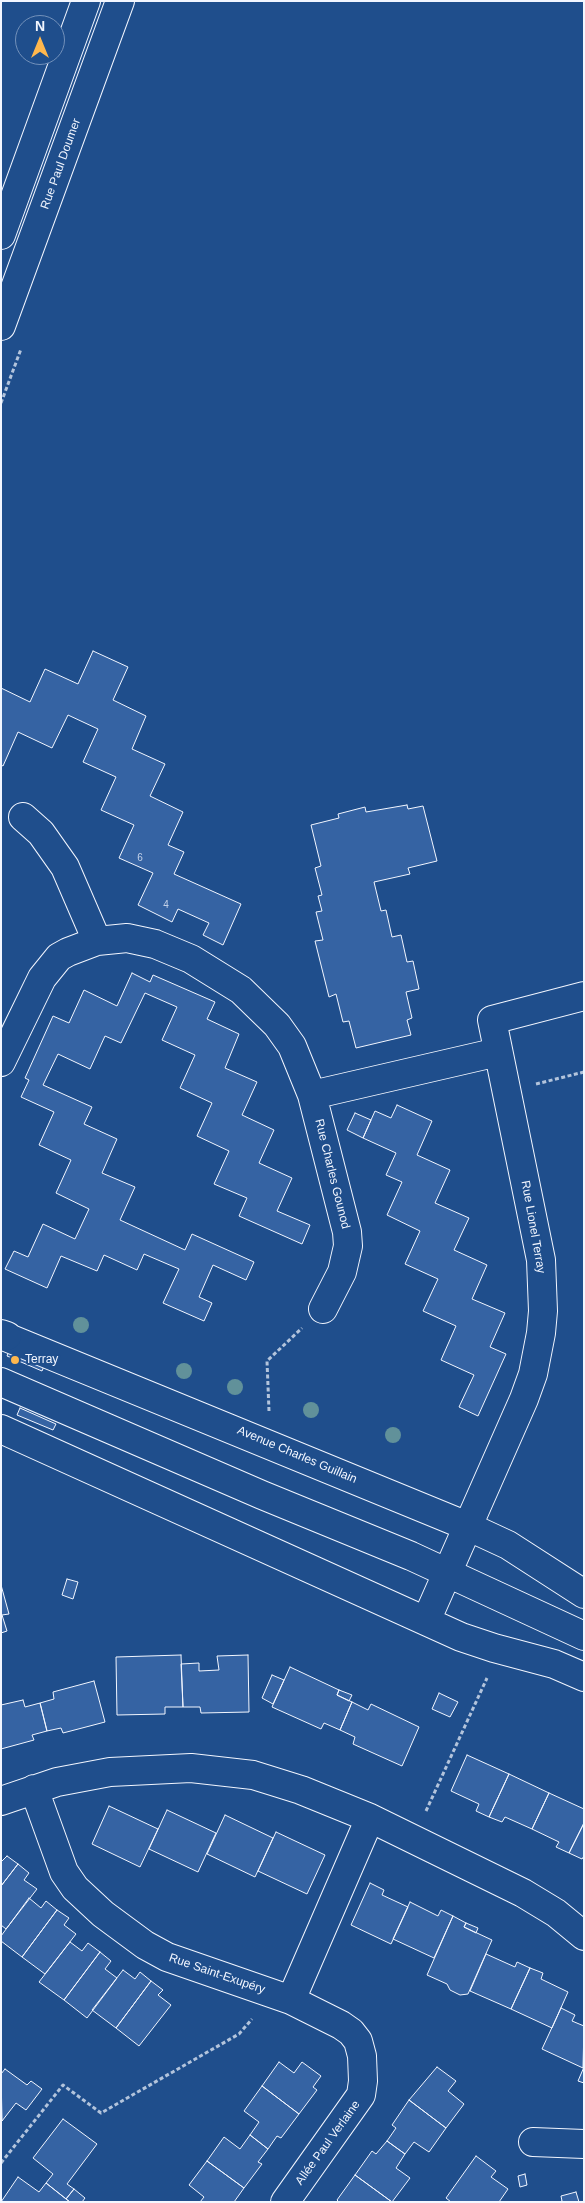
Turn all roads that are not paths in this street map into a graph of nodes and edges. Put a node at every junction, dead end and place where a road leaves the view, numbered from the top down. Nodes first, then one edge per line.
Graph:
1 (86, 1) edge
2 (120, 1) edge
3 (1, 235) edge
4 (1, 326) edge
5 (22, 817) dead end
6 (96, 941) junction
7 (584, 996) edge
8 (498, 1052) junction
9 (1, 1062) edge
10 (312, 1094) junction
11 (322, 1309) road end
12 (3, 1335) edge
13 (1, 1382) edge
14 (1, 1429) edge
15 (467, 1526) junction
16 (447, 1573) junction
17 (584, 1594) edge
18 (426, 1621) junction
19 (584, 1636) edge
20 (584, 1677) edge
21 (34, 1789) junction
22 (1, 1801) edge
23 (370, 1818) junction
24 (584, 1936) edge
25 (282, 1997) junction
26 (533, 2142) dead end
27 (584, 2144) edge
28 (286, 2202) edge

1 - 3 street
2 - 4 street, Rue Paul Doumer
5 - 6 street
6 - 9 street, Rue Charles Gounod
6 - 10 street, Rue Charles Gounod
7 - 8 street, Rue Lionel Terray
8 - 10 street
8 - 15 street, Rue Lionel Terray
10 - 11 street, Rue Charles Gounod
12 - 15 street, Avenue Charles Guillain
13 - 16 street
14 - 18 street
15 - 16 street, Rue Lionel Terray
15 - 17 street, Avenue Charles Guillain
16 - 18 street
16 - 19 street
18 - 20 street
21 - 22 street
21 - 23 street
21 - 25 street, Rue Saint-Exupéry
23 - 24 street
23 - 25 street
25 - 28 street, Allée Paul Verlaine
26 - 27 street

